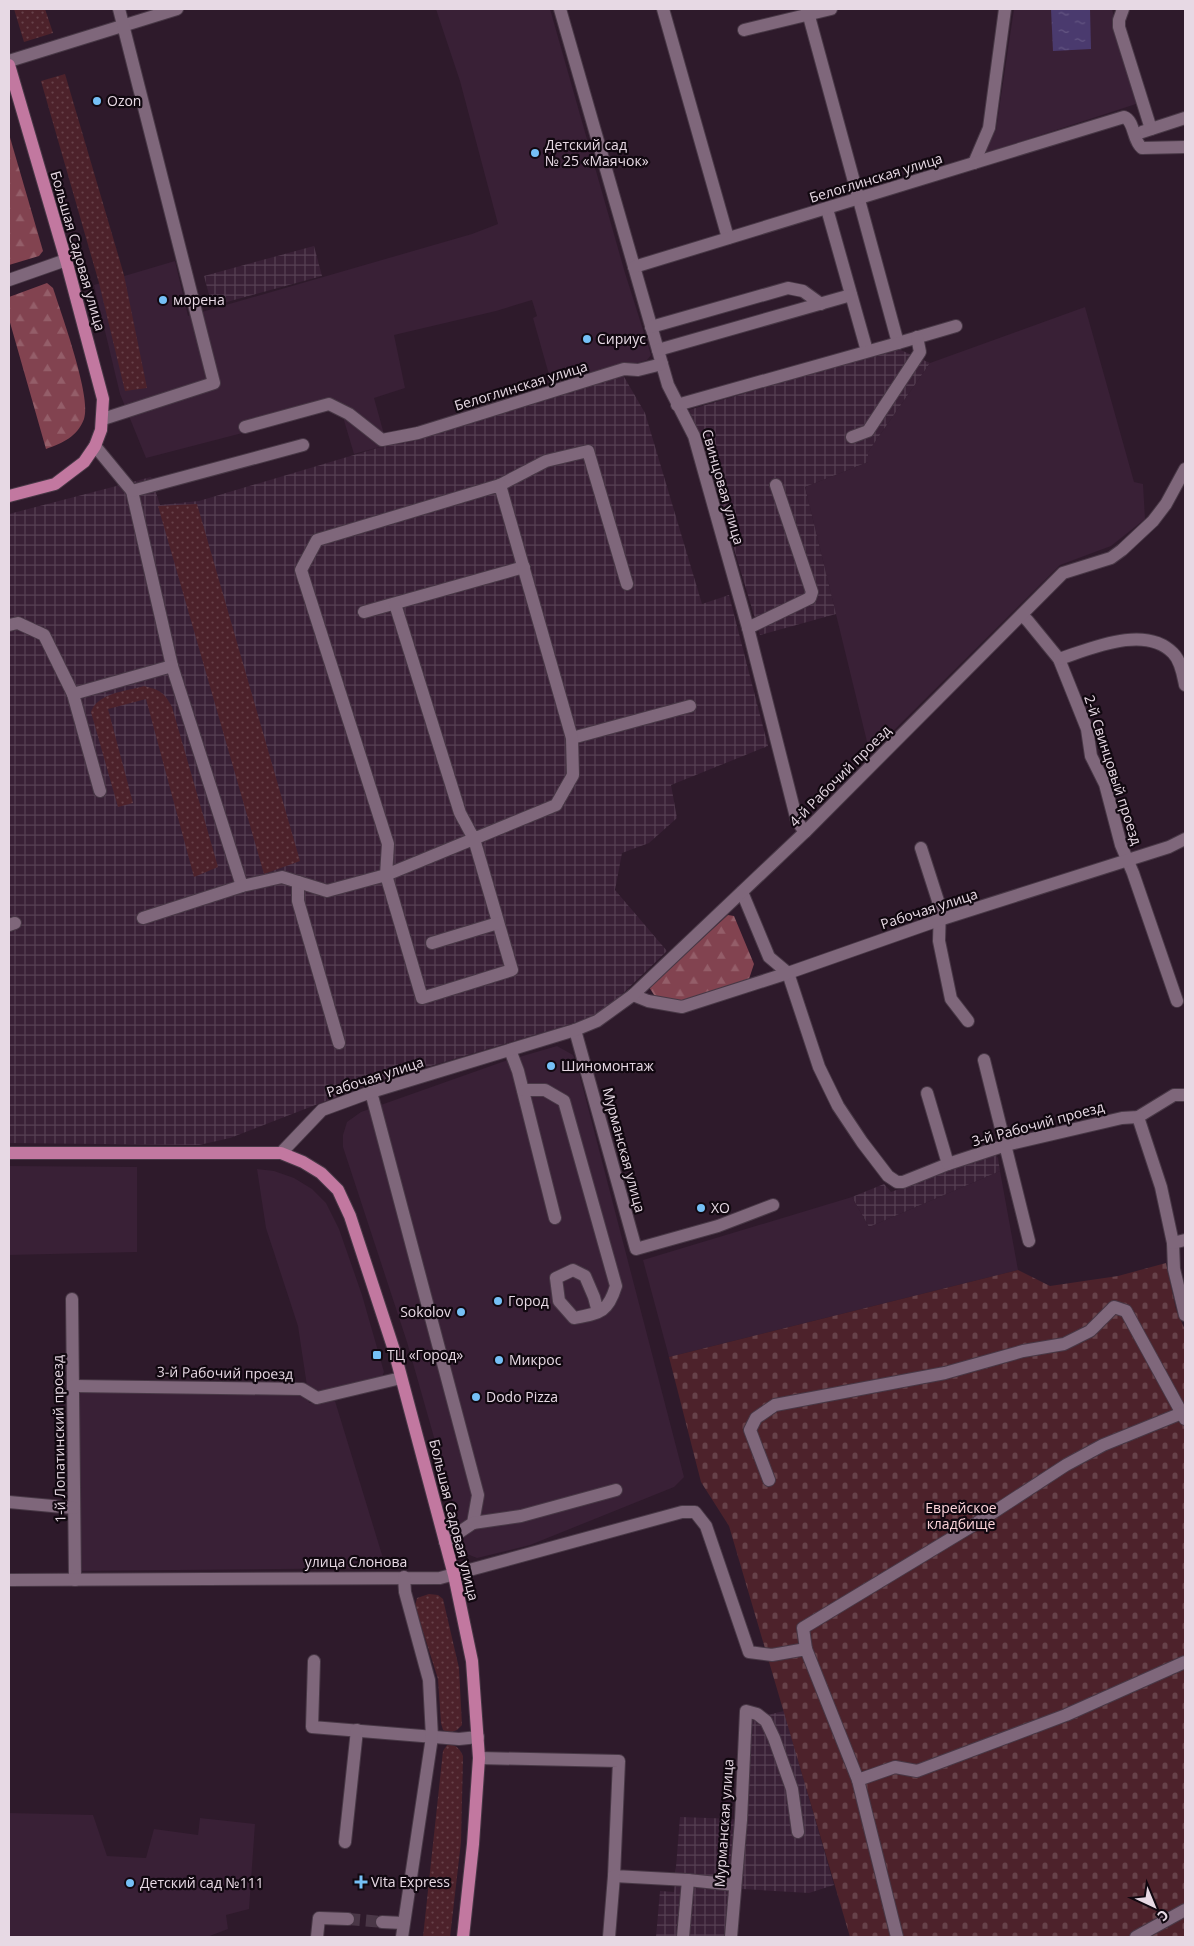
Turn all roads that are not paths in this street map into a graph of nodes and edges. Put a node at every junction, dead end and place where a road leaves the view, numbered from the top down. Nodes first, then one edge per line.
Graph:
1 (119, 9) edge
2 (177, 9) edge
3 (560, 9) edge
4 (663, 9) edge
5 (831, 9) edge
6 (1005, 9) edge
7 (1123, 9) edge
8 (808, 11) edge
9 (124, 26) junction
10 (744, 30) dead end
11 (9, 61) edge
12 (9, 65) edge
13 (12, 84) edge
14 (1185, 118) edge
15 (1150, 129) junction
16 (1134, 134) junction
17 (1185, 147) edge
18 (974, 163) junction
19 (859, 199) junction
20 (827, 208) junction
21 (728, 238) junction
22 (66, 260) junction
23 (634, 267) junction
24 (9, 280) edge
25 (852, 295) junction
26 (821, 304) junction
27 (956, 326) dead end
28 (651, 327) junction
29 (917, 337) junction
30 (898, 343) junction
31 (658, 350) junction
32 (868, 351) junction
33 (662, 364) junction
34 (677, 405) junction
35 (103, 419) junction
36 (245, 427) dead end
37 (852, 437) dead end
38 (304, 445) dead end
39 (95, 446) junction
40 (1185, 469) edge
41 (500, 485) junction
42 (776, 485) dead end
43 (132, 491) junction
44 (9, 496) edge
45 (524, 567) junction
46 (627, 584) dead end
47 (394, 604) junction
48 (364, 612) dead end
49 (1022, 615) junction
50 (9, 625) edge
51 (748, 628) junction
52 (1059, 659) junction
53 (172, 666) junction
54 (1185, 685) edge
55 (73, 694) junction
56 (690, 706) dead end
57 (572, 738) junction
58 (100, 791) dead end
59 (805, 832) junction
60 (474, 839) junction
61 (1185, 839) edge
62 (921, 848) dead end
63 (1126, 860) junction
64 (386, 874) junction
65 (298, 882) junction
66 (242, 886) junction
67 (742, 892) junction
68 (144, 918) dead end
69 (939, 920) junction
70 (498, 923) junction
71 (432, 943) dead end
72 (788, 972) junction
73 (633, 995) junction
74 (1177, 1001) dead end
75 (968, 1021) dead end
76 (574, 1030) junction
77 (339, 1043) dead end
78 (510, 1050) junction
79 (984, 1060) dead end
80 (523, 1090) junction
81 (371, 1092) junction
82 (927, 1093) dead end
83 (1185, 1095) edge
84 (1138, 1116) junction
85 (1006, 1145) junction
86 (9, 1153) edge
87 (281, 1153) junction
88 (948, 1164) junction
89 (773, 1205) dead end
90 (555, 1218) dead end
91 (1029, 1241) dead end
92 (1179, 1242) edge
93 (72, 1299) dead end
94 (598, 1312) dead end
95 (1185, 1315) edge
96 (401, 1378) junction
97 (73, 1386) junction
98 (1183, 1416) edge
99 (769, 1480) dead end
100 (616, 1490) dead end
101 (9, 1502) edge
102 (74, 1508) junction
103 (473, 1523) junction
104 (445, 1542) junction
105 (454, 1575) junction
106 (404, 1577) junction
107 (9, 1580) edge
108 (75, 1580) junction
109 (806, 1649) junction
110 (314, 1661) dead end
111 (1185, 1662) edge
112 (357, 1730) junction
113 (432, 1736) junction
114 (478, 1737) junction
115 (479, 1758) junction
116 (858, 1780) junction
117 (798, 1832) dead end
118 (345, 1842) dead end
119 (614, 1876) junction
120 (688, 1880) junction
121 (735, 1885) junction
122 (1185, 1910) edge
123 (348, 1919) tunnel mouth
124 (382, 1922) tunnel mouth
125 (404, 1923) junction
126 (317, 1937) edge
127 (402, 1937) edge
128 (463, 1937) edge
129 (609, 1937) edge
130 (683, 1937) edge
131 (731, 1937) edge
132 (898, 1937) edge
133 (1136, 1937) edge

1 - 9 street
2 - 9 street
3 - 23 street, Свинцовая улица
4 - 21 street
5 - 8 street
6 - 18 street
7 - 15 street
8 - 10 street
8 - 19 street
9 - 11 street
9 - 35 street
12 - 13 main road, Большая Садовая улица
13 - 22 main road, Большая Садовая улица
14 - 15 street
15 - 16 street
16 - 17 street
16 - 18 street, Белоглинская улица
18 - 19 street, Белоглинская улица
19 - 20 street, Белоглинская улица
19 - 30 street
20 - 21 street, Белоглинская улица
20 - 25 street
21 - 23 street, Белоглинская улица
22 - 24 street
22 - 35 main road, Большая Садовая улица
23 - 28 street, Свинцовая улица
25 - 26 street
25 - 32 street
26 - 28 street
26 - 31 street
27 - 29 street
28 - 31 street, Свинцовая улица
29 - 30 street
29 - 37 street
30 - 32 street
31 - 33 street, Свинцовая улица
32 - 34 street
33 - 34 street, Свинцовая улица
33 - 36 street, Белоглинская улица
34 - 51 street, Свинцовая улица
35 - 39 main road, Большая Садовая улица
38 - 43 street
39 - 43 street
39 - 44 main road
40 - 49 street, 4-й Рабочий проезд
41 - 45 street
41 - 46 street
41 - 64 street
42 - 51 street
43 - 53 street
45 - 47 street
45 - 57 street
47 - 48 street
47 - 60 street
49 - 52 street, 2-й Свинцовый проезд
49 - 59 street, 4-й Рабочий проезд
50 - 55 street
51 - 59 street, Свинцовая улица
52 - 54 street
52 - 63 street, 2-й Свинцовый проезд
53 - 55 street
53 - 66 street
55 - 58 street
56 - 57 street
57 - 60 street
59 - 67 street, 4-й Рабочий проезд
60 - 64 street
60 - 70 street
61 - 63 street, Рабочая улица
62 - 69 street
63 - 69 street, Рабочая улица
63 - 74 street, 2-й Свинцовый проезд
64 - 65 street
64 - 70 street
65 - 66 street
65 - 77 street
66 - 68 street
67 - 72 street
67 - 73 street, 4-й Рабочий проезд
69 - 72 street, Рабочая улица
69 - 75 street
70 - 71 street
72 - 73 street, Рабочая улица
72 - 88 street, 3-й Рабочий проезд
73 - 76 street, Рабочая улица
76 - 78 street, Рабочая улица
76 - 89 street, Мурманская улица
78 - 80 street
78 - 81 street, Рабочая улица
79 - 85 street
80 - 90 street
80 - 94 street
81 - 87 street, Рабочая улица
81 - 103 street
82 - 88 street
83 - 84 street, 3-й Рабочий проезд
84 - 85 street, 3-й Рабочий проезд
84 - 92 street
85 - 88 street, 3-й Рабочий проезд
85 - 91 street
86 - 87 main road
87 - 96 main road, Большая Садовая улица
92 - 95 street
93 - 97 street, 1-й Лопатинский проезд
96 - 97 street, 3-й Рабочий проезд
96 - 104 main road, Большая Садовая улица
97 - 102 street, 1-й Лопатинский проезд
98 - 99 street
98 - 109 street
100 - 103 street
101 - 102 street
102 - 108 street, 1-й Лопатинский проезд
103 - 104 street
104 - 105 main road, Большая Садовая улица
105 - 106 street, улица Слонова
105 - 109 street, улица Слонова
105 - 114 main road, Большая Садовая улица
106 - 108 street, улица Слонова
106 - 113 street
107 - 108 street, улица Слонова
109 - 116 street
110 - 112 street
111 - 116 street
112 - 113 street
112 - 118 street
113 - 114 street
113 - 125 street
114 - 115 main road, Большая Садовая улица
115 - 119 street
115 - 128 main road, Большая Садовая улица
116 - 132 street
117 - 121 street, Мурманская улица
119 - 120 street
119 - 129 street
120 - 121 street
120 - 130 street
121 - 131 street, Мурманская улица
122 - 133 street
123 - 126 street
124 - 125 street
125 - 127 street

